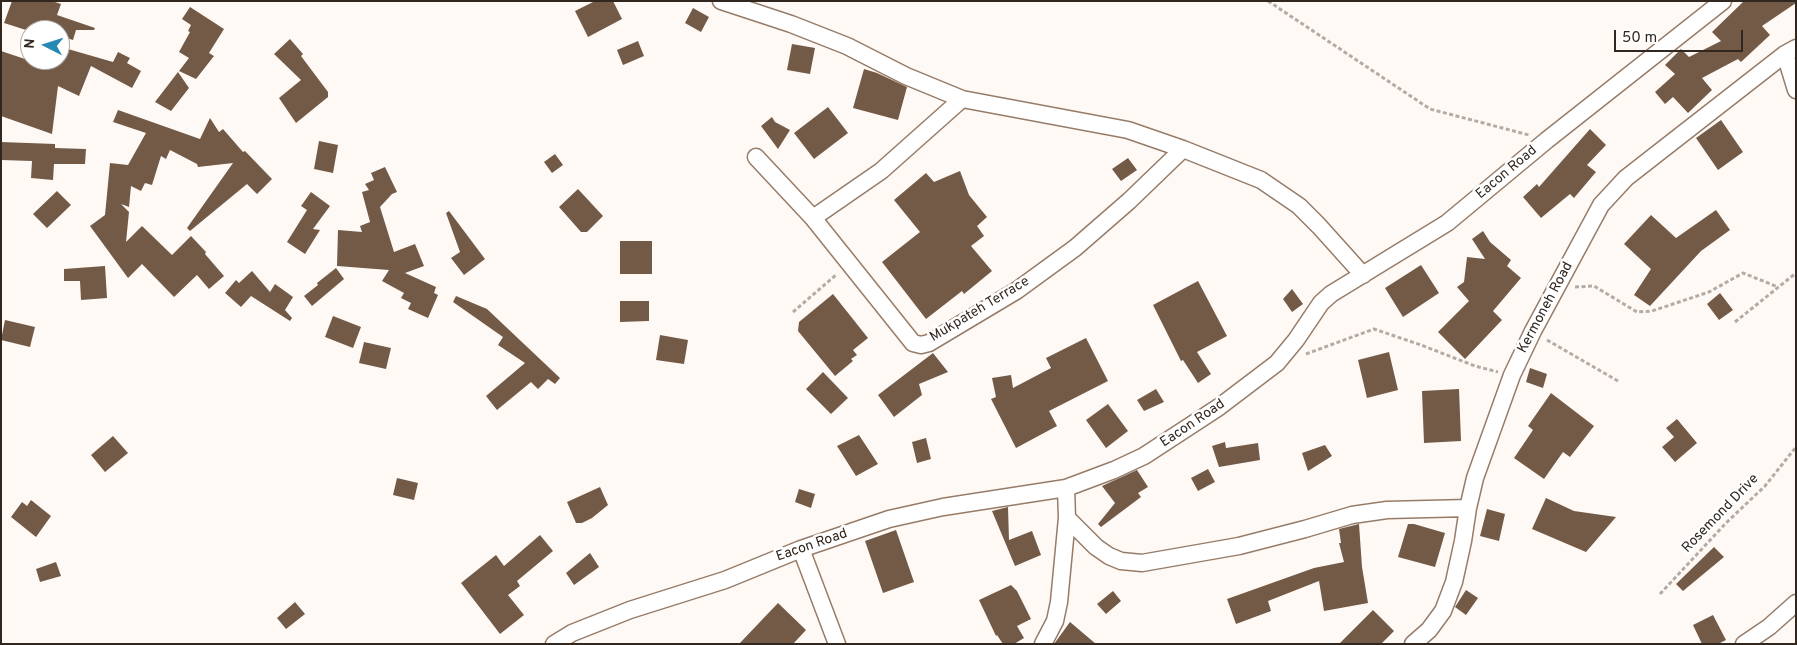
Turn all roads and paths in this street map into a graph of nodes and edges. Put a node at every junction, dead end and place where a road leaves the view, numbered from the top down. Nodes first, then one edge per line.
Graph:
1 (721, 1) edge
2 (1268, 1) edge
3 (1723, 1) edge
4 (1790, 51) edge
5 (1796, 90) edge
6 (962, 99) junction
7 (1547, 140) junction
8 (1183, 149) junction
9 (756, 157) dead end
10 (813, 218) junction
11 (849, 264) junction
12 (1796, 273) edge
13 (1363, 276) junction
14 (1778, 287) junction
15 (1557, 288) junction
16 (793, 312) dead end
17 (1735, 322) dead end
18 (1533, 331) junction
19 (1277, 363) junction
20 (1512, 375) junction
21 (1618, 381) dead end
22 (1796, 447) edge
23 (1066, 488) junction
24 (1468, 508) junction
25 (1066, 518) junction
26 (800, 549) junction
27 (1660, 594) dead end
28 (1796, 602) edge
29 (554, 644) edge
30 (837, 644) edge
31 (1043, 644) edge
32 (1413, 644) edge
33 (1744, 644) edge

1 - 6 street
2 - 7 path
3 - 7 street, Eacon Road
4 - 5 street
4 - 15 street, Kermoneh Road
6 - 8 street
6 - 10 street
7 - 13 street, Eacon Road
8 - 11 street, Mukpateh Terrace
8 - 13 street
9 - 10 street, Mukpateh Terrace
10 - 11 street, Mukpateh Terrace
11 - 16 path
12 - 14 path
13 - 19 street, Eacon Road
14 - 15 path
14 - 17 path
15 - 18 street, Kermoneh Road
18 - 20 street, Kermoneh Road
18 - 21 path
19 - 20 path
19 - 23 street, Eacon Road
20 - 24 street, Kermoneh Road
22 - 27 path, Rosemond Drive
23 - 25 street
23 - 26 street, Eacon Road
24 - 25 street
24 - 32 street, Kermoneh Road
25 - 31 street
26 - 29 street, Eacon Road
26 - 30 street
28 - 33 street

